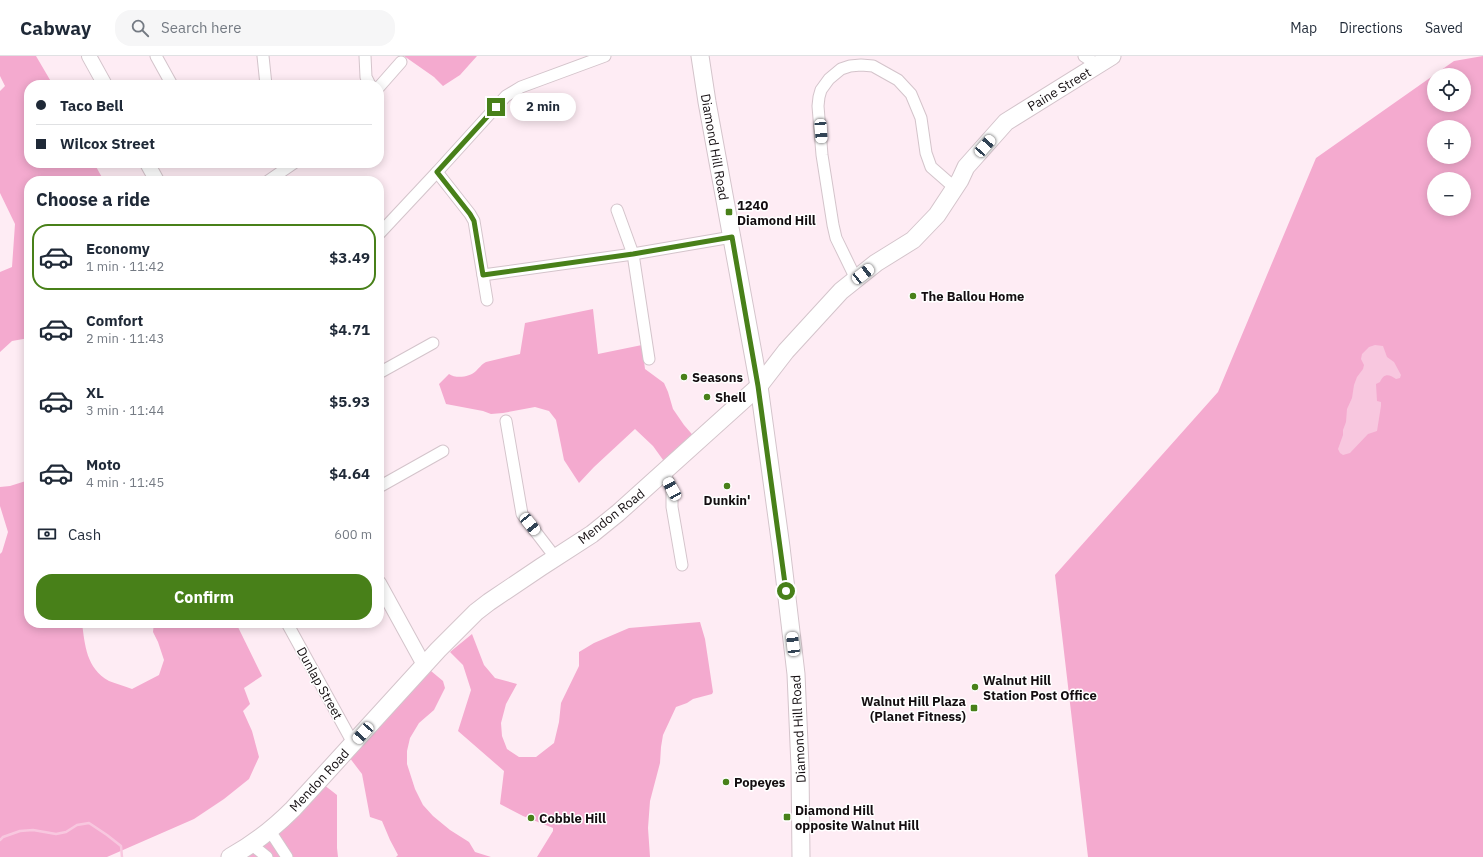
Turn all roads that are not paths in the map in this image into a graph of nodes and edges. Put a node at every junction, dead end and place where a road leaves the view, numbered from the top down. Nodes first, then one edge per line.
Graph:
1 (89, 56) edge
2 (156, 56) edge
3 (263, 56) edge
4 (365, 56) edge
5 (605, 56) edge
6 (700, 56) edge
7 (1084, 56) edge
8 (1105, 61) edge
9 (401, 62) dead end
10 (102, 80) edge
11 (169, 80) edge
12 (265, 80) edge
13 (367, 80) edge
14 (384, 81) edge
15 (1006, 122) joint
16 (278, 168) edge
17 (437, 172) junction
18 (272, 176) edge
19 (955, 188) junction
20 (617, 210) dead end
21 (384, 229) edge
22 (732, 237) junction
23 (633, 254) junction
24 (483, 275) junction
25 (856, 279) junction
26 (487, 300) dead end
27 (433, 343) dead end
28 (649, 359) dead end
29 (384, 370) edge
30 (758, 386) junction
31 (506, 421) dead end
32 (443, 451) dead end
33 (664, 473) junction
34 (384, 484) edge
35 (555, 558) junction
36 (682, 565) dead end
37 (384, 592) edge
38 (290, 628) edge
39 (424, 665) junction
40 (353, 743) junction
41 (270, 831) junction
42 (251, 844) junction
43 (230, 857) edge
44 (267, 857) edge
45 (287, 857) edge
46 (801, 857) edge

1 - 10 street
2 - 11 street
3 - 12 street
4 - 13 street
5 - 17 street
6 - 22 main road, Diamond Hill Road
7 - 8 street
8 - 15 main road, Paine Street
9 - 14 street
15 - 19 main road, Mendon Road
16 - 18 street
17 - 21 street
17 - 24 street
19 - 25 main road, Mendon Road
19 - 25 street
20 - 23 street
22 - 23 street
22 - 30 main road, Diamond Hill Road
23 - 24 street
23 - 28 street
24 - 26 street
25 - 30 main road, Mendon Road
27 - 29 street
30 - 33 main road, Mendon Road
30 - 46 main road, Diamond Hill Road
31 - 35 street
32 - 34 street
33 - 35 main road, Mendon Road
33 - 36 street
35 - 39 main road, Mendon Road
37 - 39 street
38 - 40 street, Dunlap Street
39 - 40 main road, Mendon Road
40 - 41 main road, Mendon Road
41 - 42 main road, Mendon Road
41 - 45 street
42 - 43 main road, Mendon Road
42 - 44 street

